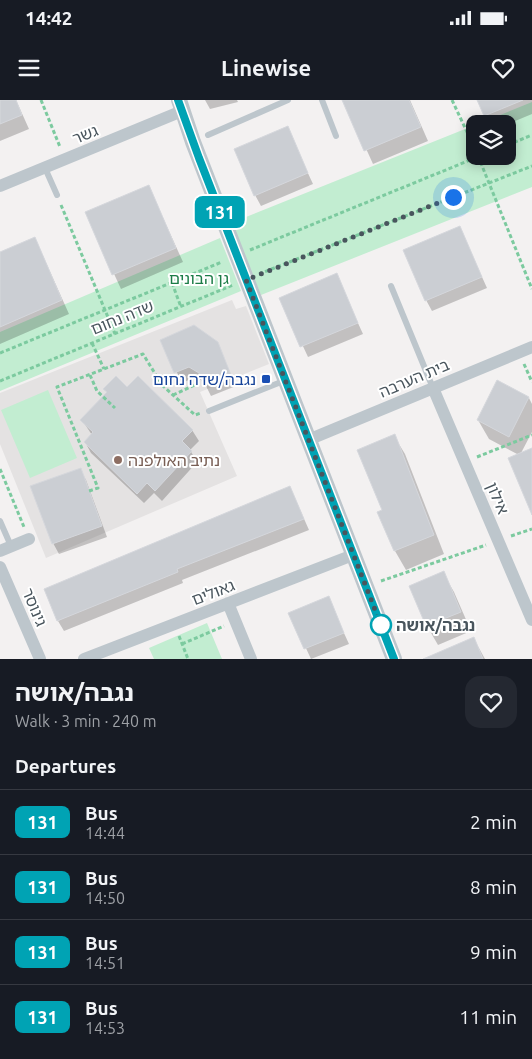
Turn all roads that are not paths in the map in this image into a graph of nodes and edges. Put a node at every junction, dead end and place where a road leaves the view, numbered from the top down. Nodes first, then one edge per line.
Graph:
1 (288, 100) edge
2 (322, 100) edge
3 (180, 106) edge
4 (208, 135) dead end
5 (336, 136) dead end
6 (45, 168) junction
7 (0, 186) edge
8 (57, 195) road end
9 (391, 286) dead end
10 (532, 347) edge
11 (287, 380) junction
12 (433, 388) junction
13 (209, 411) road end
14 (308, 440) junction
15 (0, 521) edge
16 (29, 539) road end
17 (5, 548) edge
18 (353, 554) junction
19 (0, 567) edge
20 (228, 603) junction
21 (532, 620) edge
22 (40, 659) edge
23 (84, 659) edge
24 (251, 659) edge
25 (394, 659) edge

1 - 4 lane
2 - 5 lane
3 - 6 street, גשר
3 - 11 street
6 - 7 street, גשר
6 - 8 lane
9 - 12 lane
10 - 12 street, בית הערבה
11 - 13 lane
11 - 14 street
12 - 14 street, בית הערבה
12 - 21 street, אילון
14 - 18 street
15 - 17 lane
16 - 17 street
18 - 20 street, גאולים
18 - 25 street
19 - 22 street, גינוסר
20 - 23 street, גאולים
20 - 24 street

